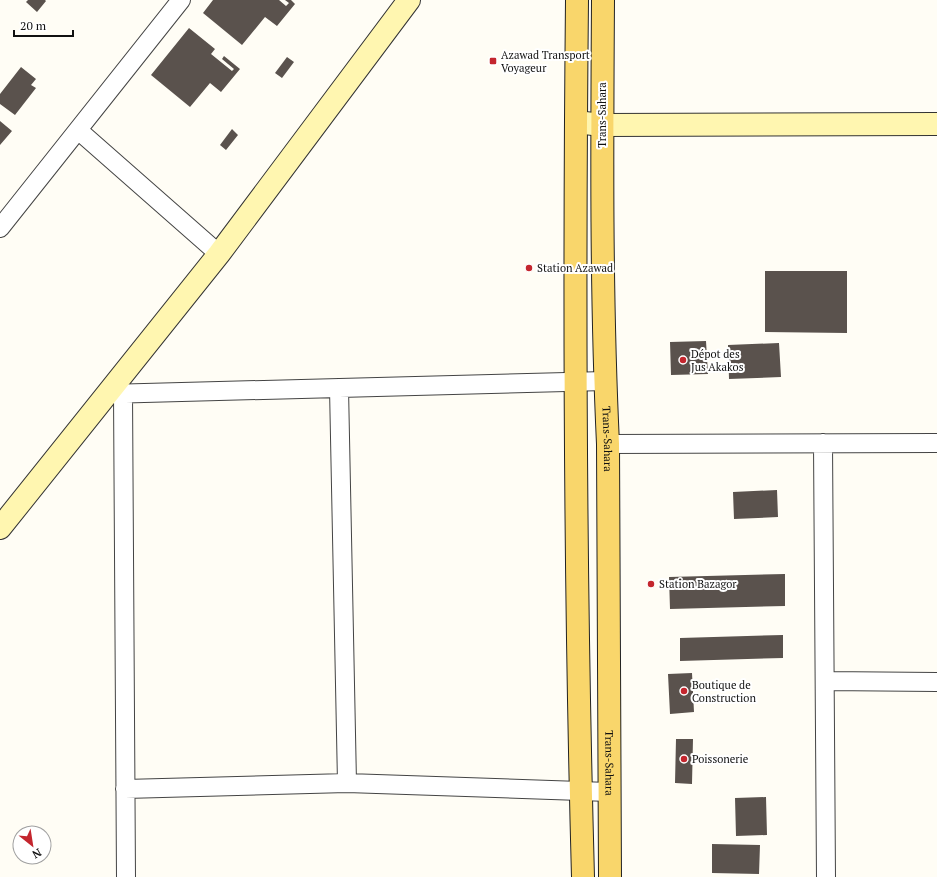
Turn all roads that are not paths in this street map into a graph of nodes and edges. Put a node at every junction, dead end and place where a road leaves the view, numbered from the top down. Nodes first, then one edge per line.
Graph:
1 (180, 0) edge
2 (409, 0) edge
3 (577, 0) edge
4 (603, 0) edge
5 (576, 122) junction
6 (937, 124) edge
7 (602, 125) junction
8 (78, 130) junction
9 (0, 228) edge
10 (219, 254) junction
11 (605, 381) junction
12 (576, 382) junction
13 (339, 388) junction
14 (115, 394) junction
15 (824, 443) junction
16 (937, 443) edge
17 (608, 444) junction
18 (0, 528) edge
19 (825, 681) junction
20 (937, 682) edge
21 (347, 783) junction
22 (125, 789) junction
23 (581, 791) junction
24 (609, 792) junction
25 (126, 877) edge
26 (583, 877) edge
27 (610, 877) edge
28 (826, 877) edge

1 - 8 street
2 - 10 street
3 - 5 main road
4 - 7 main road, Trans-Sahara
5 - 7 street
5 - 12 main road
6 - 7 street
7 - 11 main road, Trans-Sahara
8 - 9 street
8 - 10 street
10 - 14 street
11 - 12 street
11 - 17 main road, Trans-Sahara
12 - 13 street
12 - 23 main road
13 - 14 street
13 - 21 street
14 - 18 street
14 - 22 street
15 - 16 street
15 - 17 street
15 - 19 street
17 - 24 main road, Trans-Sahara
19 - 20 street
19 - 28 street
21 - 22 street
21 - 23 street
22 - 25 street
23 - 24 street
23 - 26 main road
24 - 27 main road, Trans-Sahara

